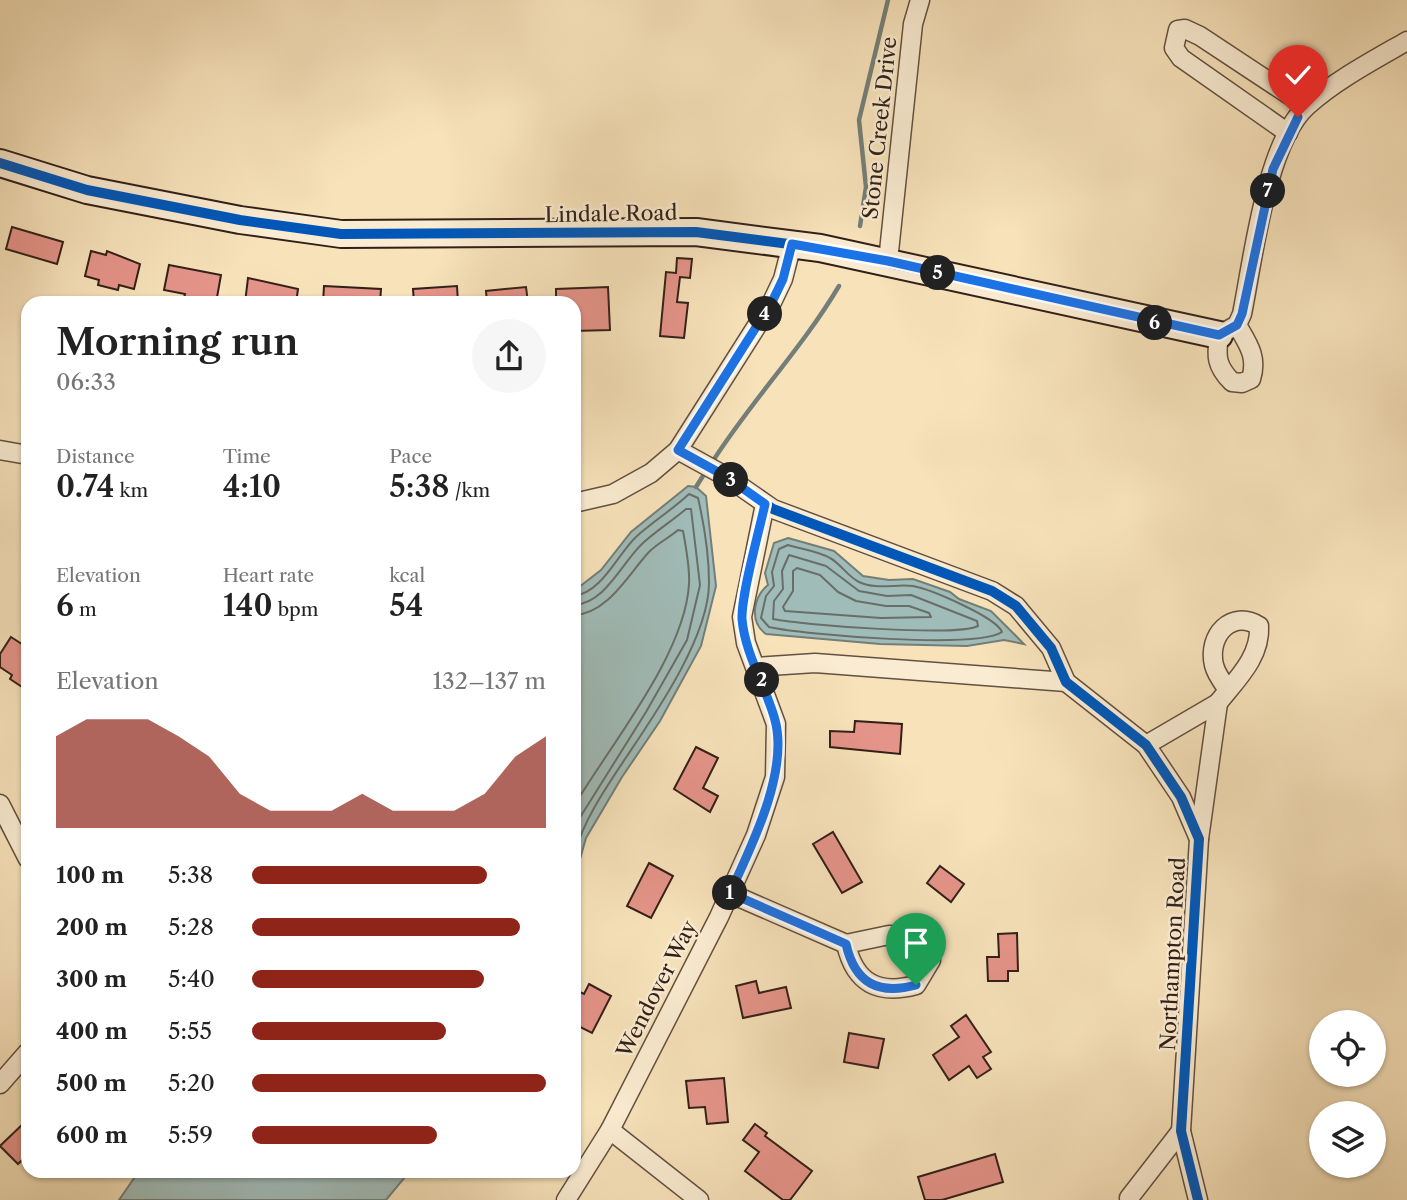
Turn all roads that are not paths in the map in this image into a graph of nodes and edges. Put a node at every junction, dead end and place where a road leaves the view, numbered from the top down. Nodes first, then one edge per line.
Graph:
1 (920, 0) edge
2 (1407, 41) edge
3 (1307, 106) junction
4 (1288, 133) junction
5 (0, 163) edge
6 (792, 244) junction
7 (888, 261) junction
8 (1228, 330) joint
9 (0, 450) edge
10 (21, 454) edge
11 (685, 454) junction
12 (581, 501) edge
13 (765, 504) junction
14 (756, 667) junction
15 (1066, 682) junction
16 (1146, 745) junction
17 (0, 804) edge
18 (1199, 839) junction
19 (21, 845) edge
20 (730, 893) junction
21 (846, 944) junction
22 (21, 1060) edge
23 (0, 1084) edge
24 (610, 1130) junction
25 (1181, 1131) junction
26 (581, 1176) edge
27 (580, 1178) edge
28 (566, 1200) edge
29 (699, 1200) edge
30 (1130, 1200) edge
31 (1198, 1200) edge

1 - 7 street, Stone Creek Drive
2 - 3 street
3 - 4 street
3 - 4 street
4 - 8 street
5 - 6 street, Lindale Road
6 - 7 street, Lindale Road
6 - 11 street
7 - 8 street, Lindale Road
9 - 10 street
11 - 12 street
11 - 13 street, Northampton Road
13 - 14 street
13 - 15 street, Northampton Road
14 - 15 street
14 - 20 street, Wendover Way
15 - 16 street, Northampton Road
16 - 18 street, Northampton Road
16 - 18 street, Northampton Road
17 - 19 street
18 - 25 street, Northampton Road
20 - 21 street
20 - 24 street, Wendover Way
21 - 21 street
22 - 23 street
24 - 26 street, Wendover Way
24 - 29 street
25 - 30 street
25 - 31 street, Northampton Road
27 - 28 street, Wendover Way

